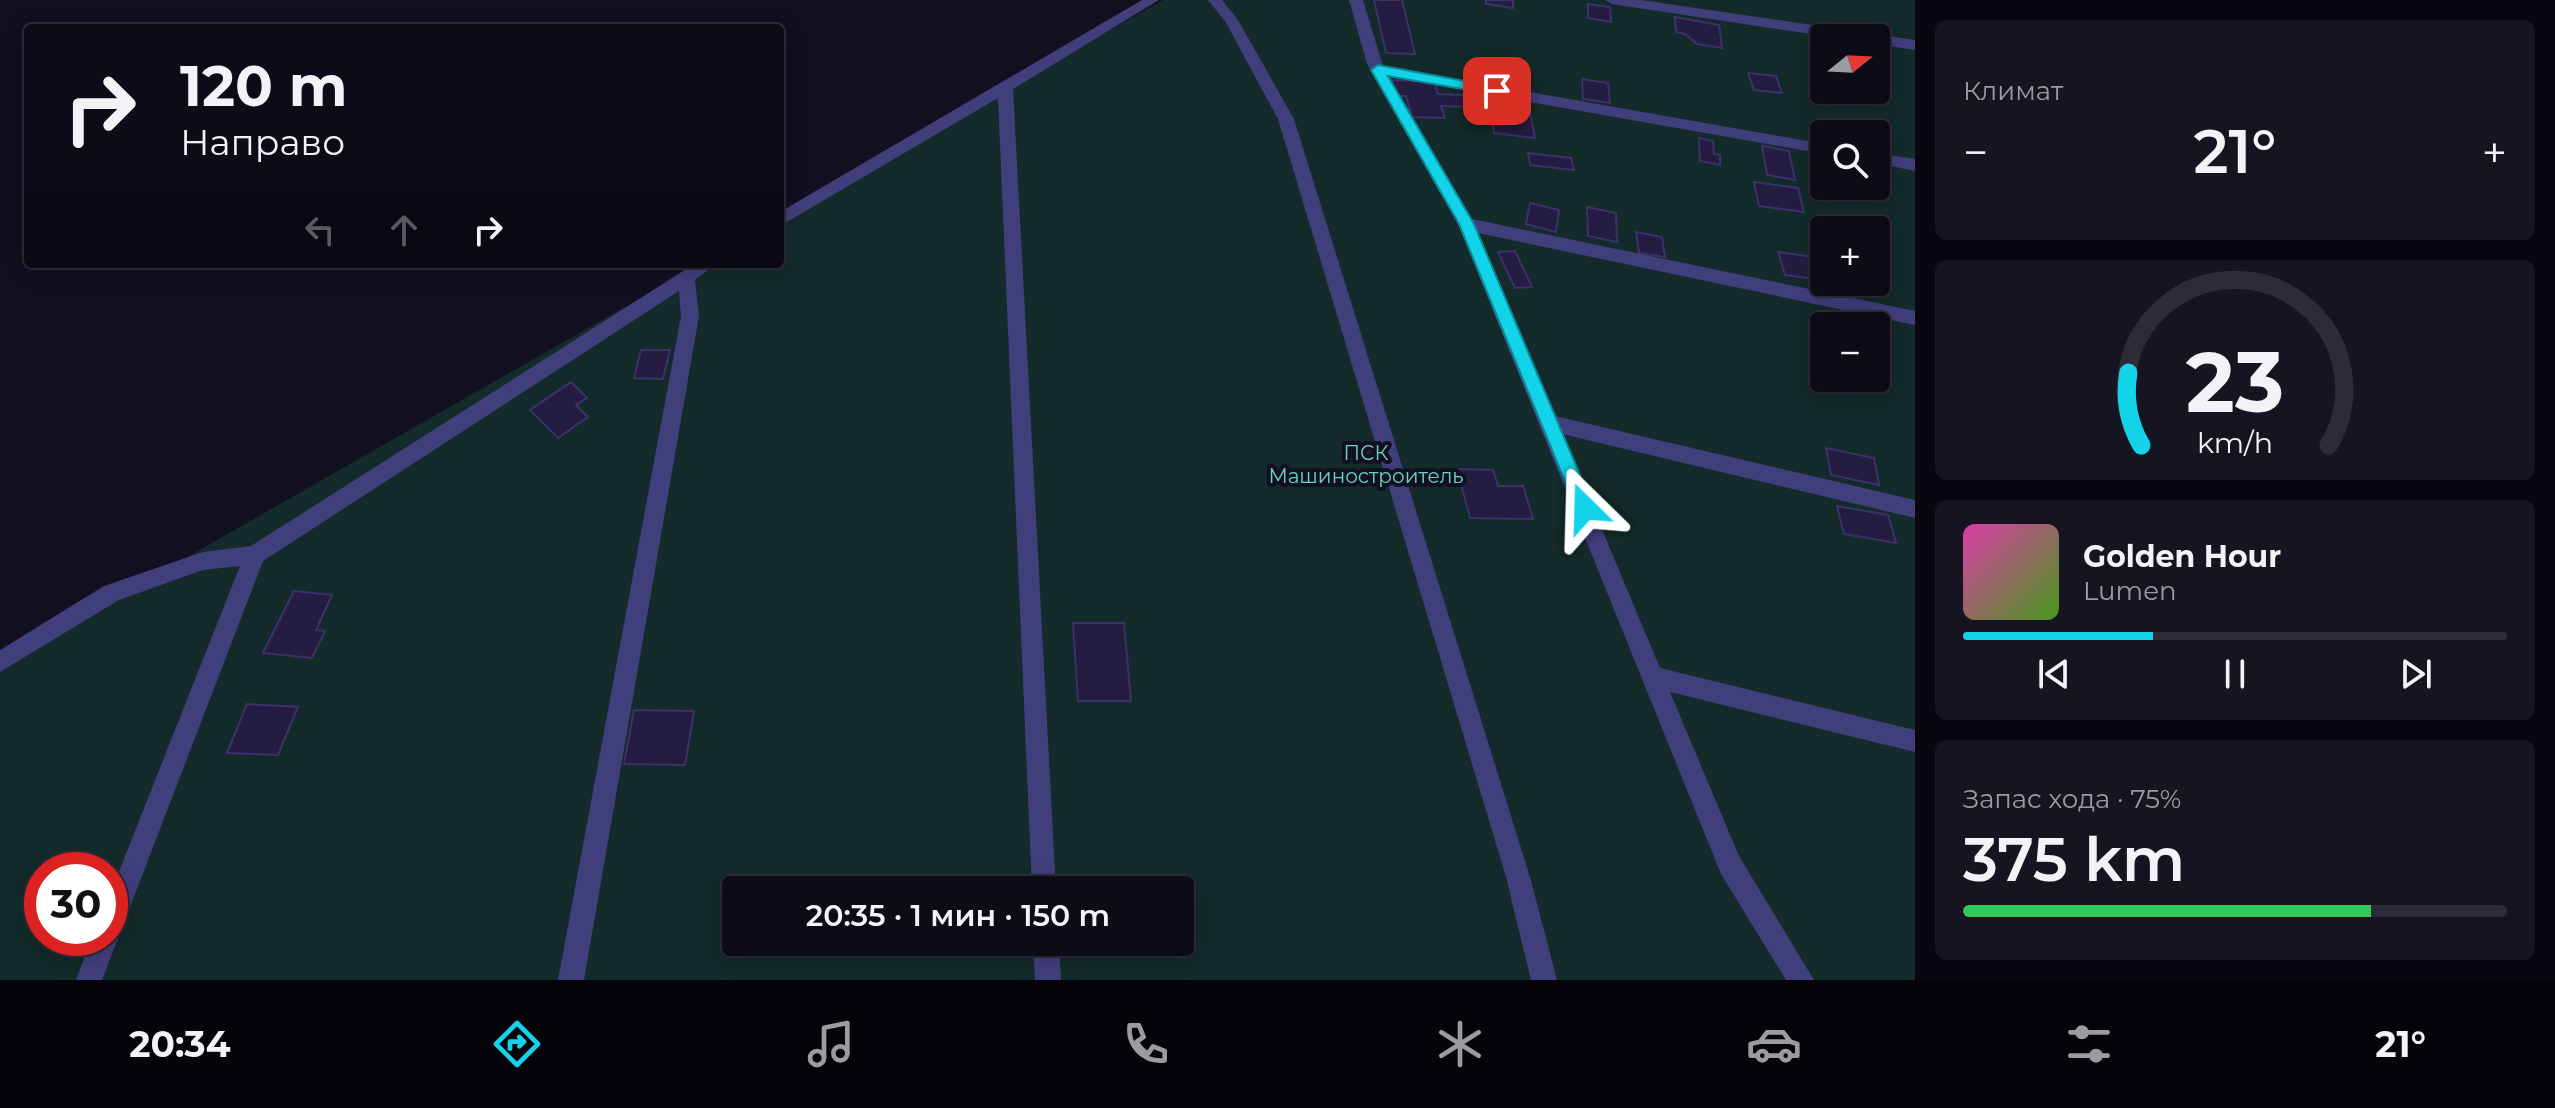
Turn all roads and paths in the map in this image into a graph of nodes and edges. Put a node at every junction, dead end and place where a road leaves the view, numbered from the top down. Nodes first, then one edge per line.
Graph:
1 (1152, 0) edge
2 (1215, 0) edge
3 (1356, 0) edge
4 (1612, 0) edge
5 (1810, 30) edge
6 (1890, 41) edge
7 (1915, 45) edge
8 (1378, 70) junction
9 (1005, 85) junction
10 (1810, 147) edge
11 (1890, 161) edge
12 (1915, 165) edge
13 (784, 218) edge
14 (1466, 224) junction
15 (701, 268) edge
16 (686, 277) junction
17 (1915, 318) edge
18 (1550, 423) junction
19 (1915, 509) edge
20 (255, 555) junction
21 (0, 662) edge
22 (1653, 677) junction
23 (1915, 741) edge
24 (1043, 876) edge
25 (128, 880) edge
26 (98, 956) edge
27 (1047, 956) edge
28 (89, 980) edge
29 (571, 980) edge
30 (1048, 980) edge
31 (1544, 980) edge
32 (1801, 980) edge

1 - 9 street
2 - 31 street
3 - 8 street
4 - 5 street
6 - 7 street
8 - 10 street
8 - 14 street
9 - 13 street
9 - 24 street
11 - 12 street
14 - 17 street
14 - 18 street
15 - 16 street
16 - 20 street
16 - 29 street
18 - 19 street
18 - 22 street
20 - 21 street
20 - 25 street
22 - 23 street
22 - 32 street
26 - 28 street
27 - 30 street

